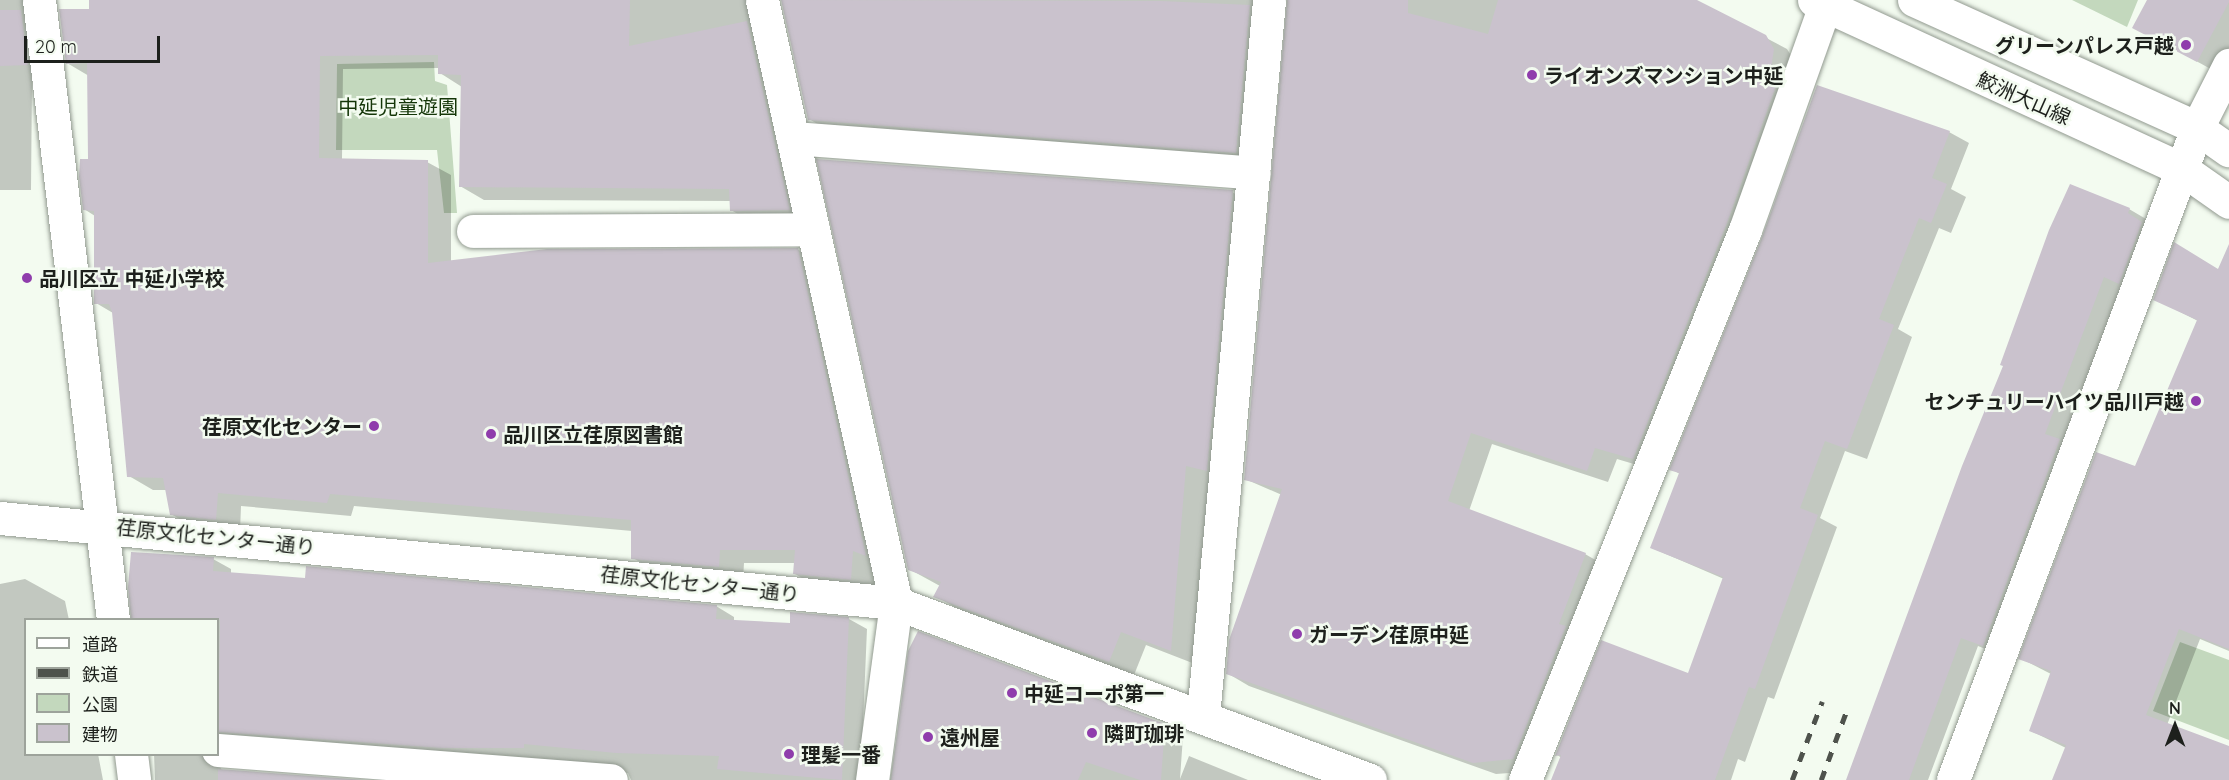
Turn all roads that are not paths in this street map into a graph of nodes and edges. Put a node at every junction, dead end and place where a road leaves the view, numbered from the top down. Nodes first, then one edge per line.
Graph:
1 (39, 0) edge
2 (762, 0) edge
3 (1269, 0) edge
4 (1914, 0) edge
5 (1819, 3) edge
6 (2229, 65) edge
7 (2197, 128) junction
8 (793, 138) junction
9 (2229, 150) edge
10 (2182, 168) junction
11 (1254, 173) junction
12 (2229, 202) edge
13 (813, 229) junction
14 (473, 231) dead end
15 (0, 518) edge
16 (100, 526) junction
17 (896, 603) junction
18 (113, 618) edge
19 (1203, 716) junction
20 (219, 750) edge
21 (131, 756) edge
22 (134, 780) edge
23 (611, 780) edge
24 (872, 780) edge
25 (1370, 780) edge
26 (1525, 780) edge
27 (1953, 780) edge

1 - 16 street
2 - 8 street
3 - 11 street
4 - 7 street
5 - 10 street, 鮫洲大山線
5 - 26 street
6 - 7 street
7 - 9 street
7 - 10 street
8 - 11 street
8 - 13 street
10 - 12 street, 鮫洲大山線
10 - 27 street
11 - 19 street
13 - 14 street
13 - 17 street
15 - 16 street, 荏原文化センター通り
16 - 17 street, 荏原文化センター通り
16 - 18 street
17 - 19 street, 荏原文化センター通り
17 - 24 street
19 - 25 street, 荏原文化センター通り
20 - 23 street
21 - 22 street

